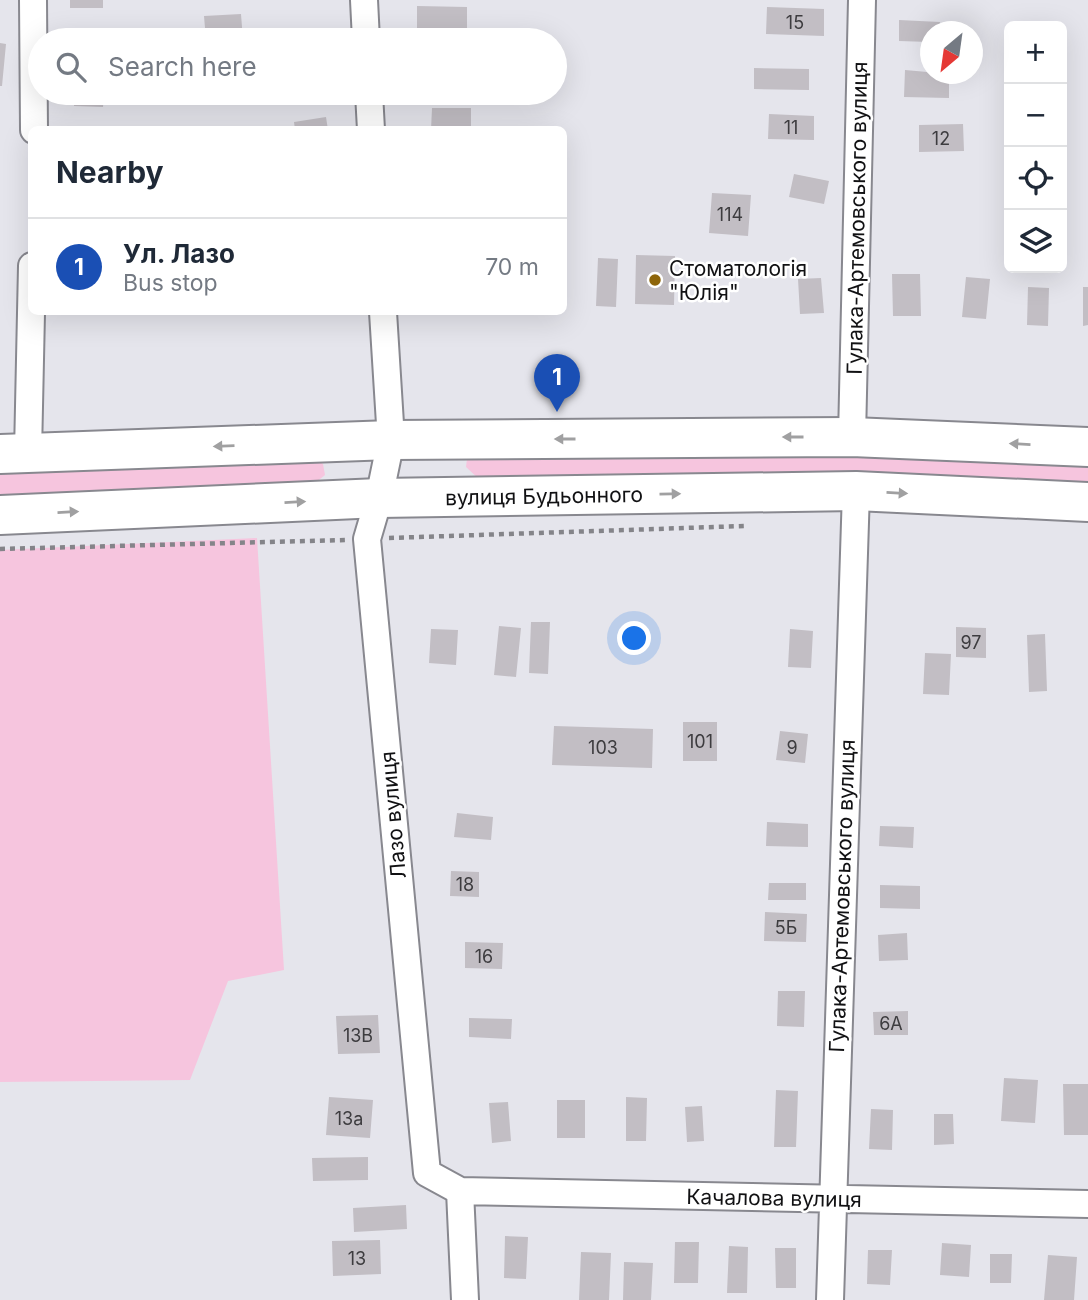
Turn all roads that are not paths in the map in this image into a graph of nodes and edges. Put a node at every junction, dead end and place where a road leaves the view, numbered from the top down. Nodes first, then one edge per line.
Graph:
1 (33, 0) edge
2 (363, 0) edge
3 (862, 0) edge
4 (33, 28) edge
5 (365, 28) edge
6 (34, 105) edge
7 (370, 105) edge
8 (34, 126) edge
9 (372, 126) edge
10 (28, 308) edge
11 (383, 315) edge
12 (852, 437) junction
13 (391, 440) junction
14 (1088, 447) edge
15 (14, 454) edge
16 (856, 491) junction
17 (379, 498) junction
18 (1088, 502) edge
19 (0, 515) edge
20 (460, 1191) junction
21 (832, 1200) junction
22 (1088, 1204) edge
23 (465, 1300) edge
24 (830, 1300) edge

1 - 4 street
2 - 5 street
3 - 12 street, Гулака-Артемовського вулиця
6 - 8 street
7 - 9 street
10 - 15 street
11 - 13 street, Лазо вулиця
12 -> 13 main road
14 -> 12 main road
13 -> 15 main road
13 - 17 street, Лазо вулиця
17 -> 16 main road, вулиця Будьонного
16 -> 18 main road, вулиця Будьонного
16 - 21 street, Гулака-Артемовського вулиця
19 -> 17 main road, вулиця Будьонного
17 - 20 street, Лазо вулиця
20 - 21 street, Качалова вулиця
20 - 23 street
21 - 22 street, Качалова вулиця
21 - 24 street, Гулака-Артемовського вулиця

